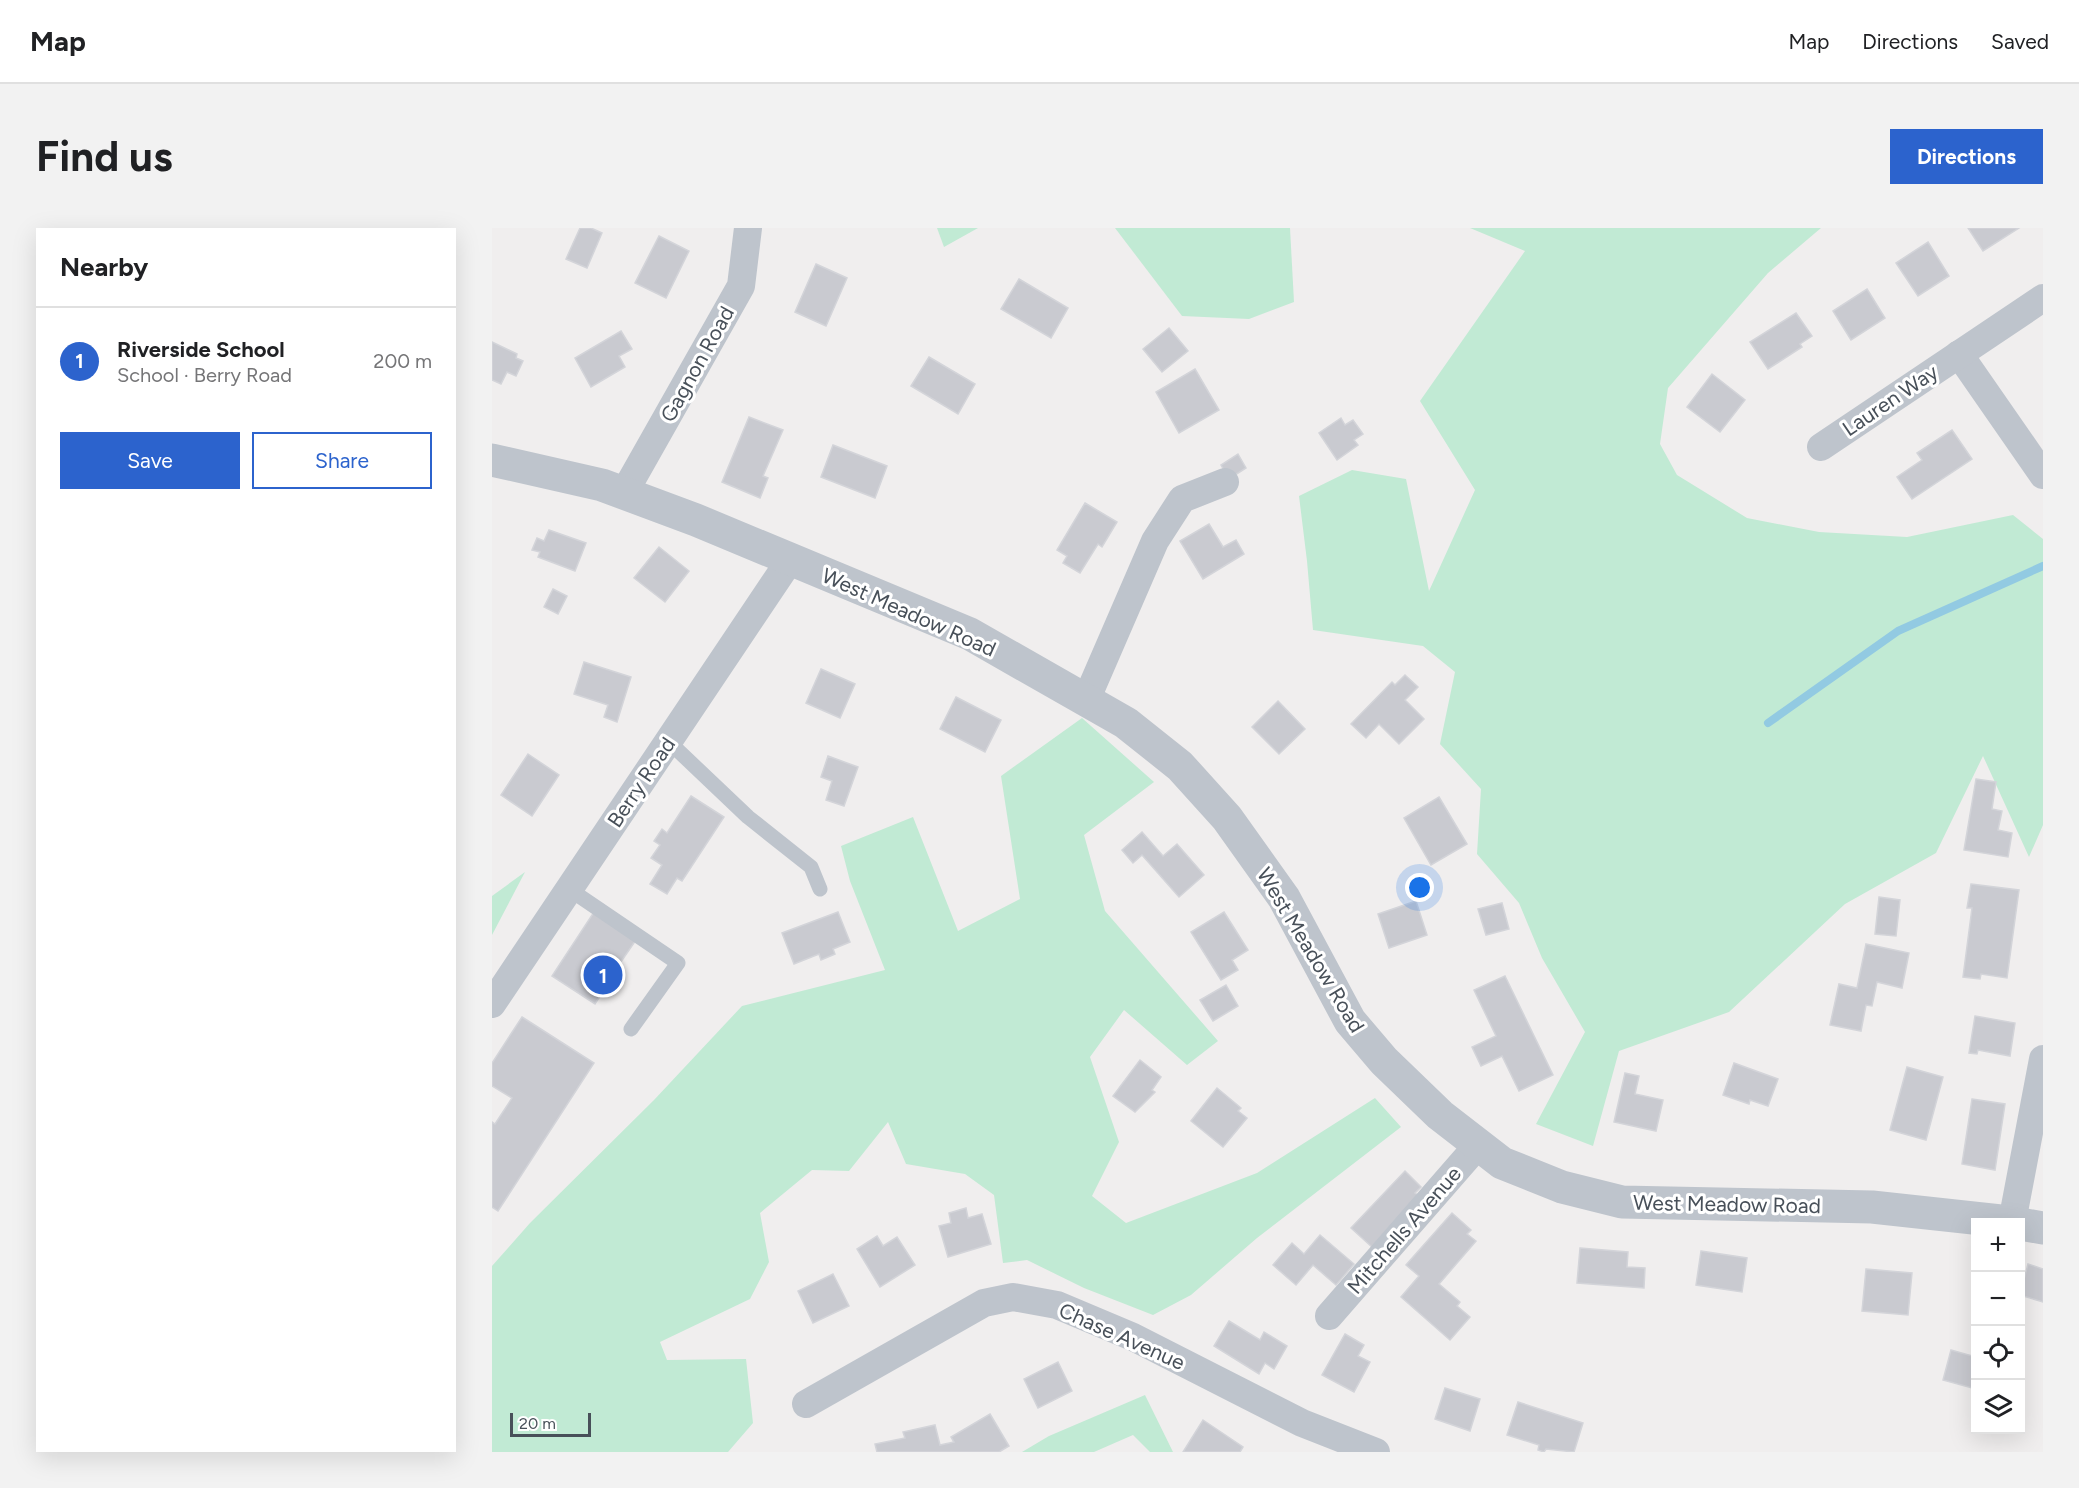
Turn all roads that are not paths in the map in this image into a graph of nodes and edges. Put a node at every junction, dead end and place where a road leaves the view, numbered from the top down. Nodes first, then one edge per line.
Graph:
1 (748, 228) edge
2 (2043, 298) edge
3 (1959, 354) junction
4 (1821, 447) dead end
5 (492, 460) edge
6 (2043, 475) edge
7 (1226, 482) dead end
8 (624, 493) junction
9 (790, 560) junction
10 (1087, 698) junction
11 (668, 741) junction
12 (569, 889) junction
13 (820, 889) dead end
14 (492, 1004) edge
15 (631, 1029) dead end
16 (2043, 1059) edge
17 (1478, 1144) junction
18 (1974, 1218) edge
19 (2012, 1218) edge
20 (2025, 1225) edge
21 (2043, 1227) edge
22 (1329, 1316) dead end
23 (806, 1404) dead end
24 (1376, 1452) edge

1 - 8 street, Gagnon Road
2 - 3 street, Lauren Way
3 - 4 street, Lauren Way
3 - 6 street, Lauren Way
5 - 8 street, West Meadow Road
7 - 10 street
8 - 9 street, West Meadow Road
9 - 10 street, West Meadow Road
9 - 11 street, Berry Road
10 - 17 street, West Meadow Road
11 - 12 street, Berry Road
11 - 13 lane
12 - 14 street, Berry Road
12 - 15 lane
16 - 19 street
17 - 18 street, West Meadow Road
17 - 22 street, Mitchells Avenue
20 - 21 street
23 - 24 street, Chase Avenue

